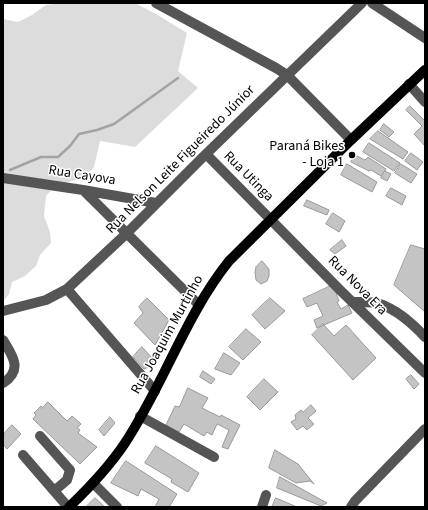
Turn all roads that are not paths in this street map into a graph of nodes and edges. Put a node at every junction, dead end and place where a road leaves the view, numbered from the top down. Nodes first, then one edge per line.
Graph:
1 (156, 3) edge
2 (362, 3) edge
3 (372, 3) edge
4 (425, 38) edge
5 (425, 70) edge
6 (287, 75) junction
7 (409, 84) junction
8 (425, 102) edge
9 (351, 140) junction
10 (206, 154) junction
11 (3, 178) edge
12 (83, 190) junction
13 (156, 203) junction
14 (270, 219) junction
15 (126, 234) junction
16 (67, 289) junction
17 (352, 302) junction
18 (199, 305) junction
19 (3, 311) edge
20 (425, 337) edge
21 (3, 340) edge
22 (425, 373) edge
23 (3, 384) edge
24 (155, 391) junction
25 (140, 416) junction
26 (425, 429) edge
27 (40, 436) dead end
28 (23, 455) dead end
29 (214, 457) dead end
30 (93, 483) junction
31 (54, 491) junction
32 (266, 495) dead end
33 (69, 507) edge
34 (117, 507) edge
35 (262, 507) edge
36 (351, 507) edge

1 - 6 street
2 - 6 street, Rua Nelson Leite Figueiredo Júnior
3 - 4 street
5 - 7 main road, Rua Joaquim Murtinho
6 - 9 street
6 - 10 street, Rua Nelson Leite Figueiredo Júnior
7 - 8 street
7 - 9 main road, Rua Joaquim Murtinho
9 - 14 main road, Rua Joaquim Murtinho
10 - 13 street, Rua Nelson Leite Figueiredo Júnior
10 - 14 street, Rua Utinga
11 - 12 street, Rua Cayova
12 - 13 street, Rua Cayova
12 - 15 street
13 - 15 street, Rua Nelson Leite Figueiredo Júnior
14 - 17 street, Rua Nova Era
14 - 18 main road, Rua Joaquim Murtinho
15 - 16 street, Rua Nelson Leite Figueiredo Júnior
15 - 18 street
16 - 19 street, Rua Nelson Leite Figueiredo Júnior
16 - 24 street
17 - 20 street
17 - 22 street, Rua Nova Era
18 - 24 main road, Rua Joaquim Murtinho
21 - 23 street
24 - 25 main road, Rua Joaquim Murtinho
25 - 29 street
25 - 30 main road, Rua Joaquim Murtinho
26 - 36 street
27 - 31 street
28 - 31 street
30 - 33 main road, Rua Joaquim Murtinho
30 - 34 street
31 - 33 street
32 - 35 street

